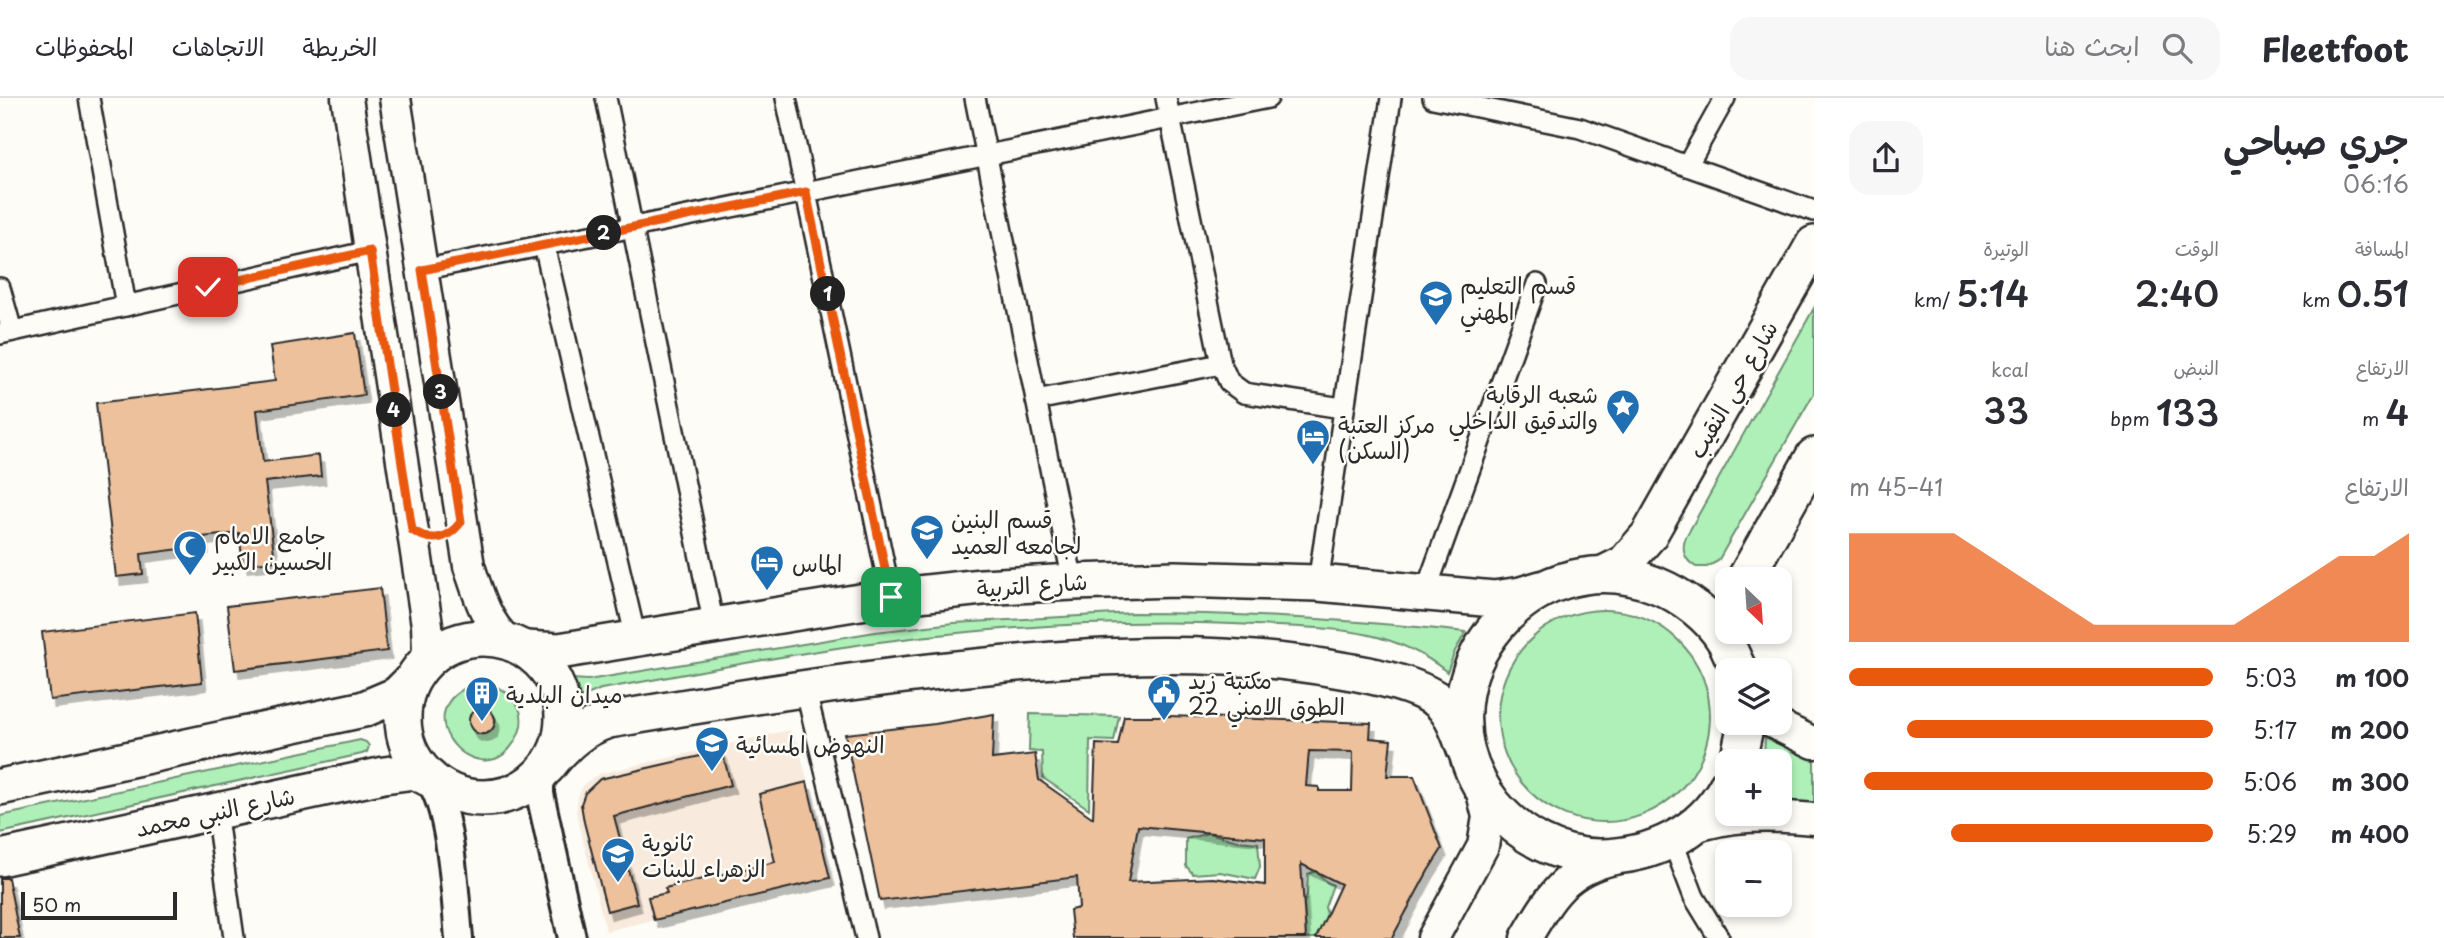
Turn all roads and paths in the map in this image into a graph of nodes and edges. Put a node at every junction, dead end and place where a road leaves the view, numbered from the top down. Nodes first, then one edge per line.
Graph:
1 (89, 98) edge
2 (347, 98) edge
3 (395, 98) edge
4 (606, 98) edge
5 (786, 98) edge
6 (975, 98) edge
7 (1166, 98) edge
8 (1268, 98) edge
9 (1391, 98) edge
10 (1433, 98) edge
11 (1725, 98) edge
12 (1170, 118) junction
13 (986, 155) junction
14 (1687, 166) junction
15 (806, 192) junction
16 (1814, 211) edge
17 (632, 227) junction
18 (1814, 244) edge
19 (544, 245) junction
20 (370, 251) junction
21 (422, 270) junction
22 (1537, 284) dead end
23 (0, 288) edge
24 (127, 306) junction
25 (6, 333) edge
26 (1222, 364) junction
27 (1036, 400) junction
28 (1342, 408) junction
29 (1814, 456) edge
30 (461, 522) junction
31 (412, 530) junction
32 (1752, 567) edge
33 (1604, 574) junction
34 (1073, 582) junction
35 (1318, 583) junction
36 (1541, 589) junction
37 (1425, 593) junction
38 (891, 597) junction
39 (714, 626) junction
40 (636, 639) junction
41 (516, 645) junction
42 (1733, 658) edge
43 (418, 672) junction
44 (805, 688) junction
45 (1792, 732) edge
46 (1814, 743) edge
47 (1465, 748) junction
48 (547, 767) junction
49 (428, 778) junction
50 (0, 787) edge
51 (1480, 788) junction
52 (1715, 803) edge
53 (216, 811) junction
54 (1814, 819) edge
55 (1681, 835) junction
56 (1625, 856) junction
57 (0, 858) edge
58 (234, 938) edge
59 (460, 938) edge
60 (572, 938) edge
61 (866, 938) edge
62 (1433, 938) edge
63 (1526, 938) edge
64 (1719, 938) edge

1 - 24 street
2 - 20 main road
3 - 21 main road
4 - 17 street
5 - 15 street
6 - 13 street
7 - 12 street
8 - 12 street
9 - 28 street
10 - 14 street
11 - 14 street
12 - 13 street
12 - 26 street
13 - 15 street
13 - 27 street
14 - 16 street
15 - 17 street
15 - 38 street
17 - 19 street
17 - 39 street
18 - 33 highway, شارع حي النقيب
19 - 21 street
19 - 40 street
20 - 24 street
20 - 31 main road
21 - 30 main road
22 - 37 street
23 - 25 street
24 - 25 street
26 - 27 street
26 - 28 street
27 - 34 street
28 - 35 street
29 - 32 highway
30 - 31 main road
30 - 41 main road
31 - 43 main road
33 - 36 highway
33 - 42 highway
34 - 35 highway, شارع التربية
34 - 38 highway, شارع التربية
35 - 37 highway, شارع التربية
36 - 37 highway, شارع التربية
36 - 47 highway
38 - 39 highway, شارع التربية
39 - 40 highway, شارع التربية
40 - 41 highway, شارع التربية
41 - 43 highway
41 - 48 highway
43 - 49 highway
43 - 50 highway
44 - 47 highway
44 - 48 highway
44 - 61 street
45 - 46 main road
47 - 51 highway
48 - 49 highway
48 - 60 main road
49 - 53 highway, شارع النبي محمد
49 - 59 main road
51 - 56 highway
51 - 62 main road
52 - 55 highway
53 - 57 highway, شارع النبي محمد
53 - 58 street
54 - 55 main road
55 - 56 highway
55 - 64 street
56 - 63 main road

